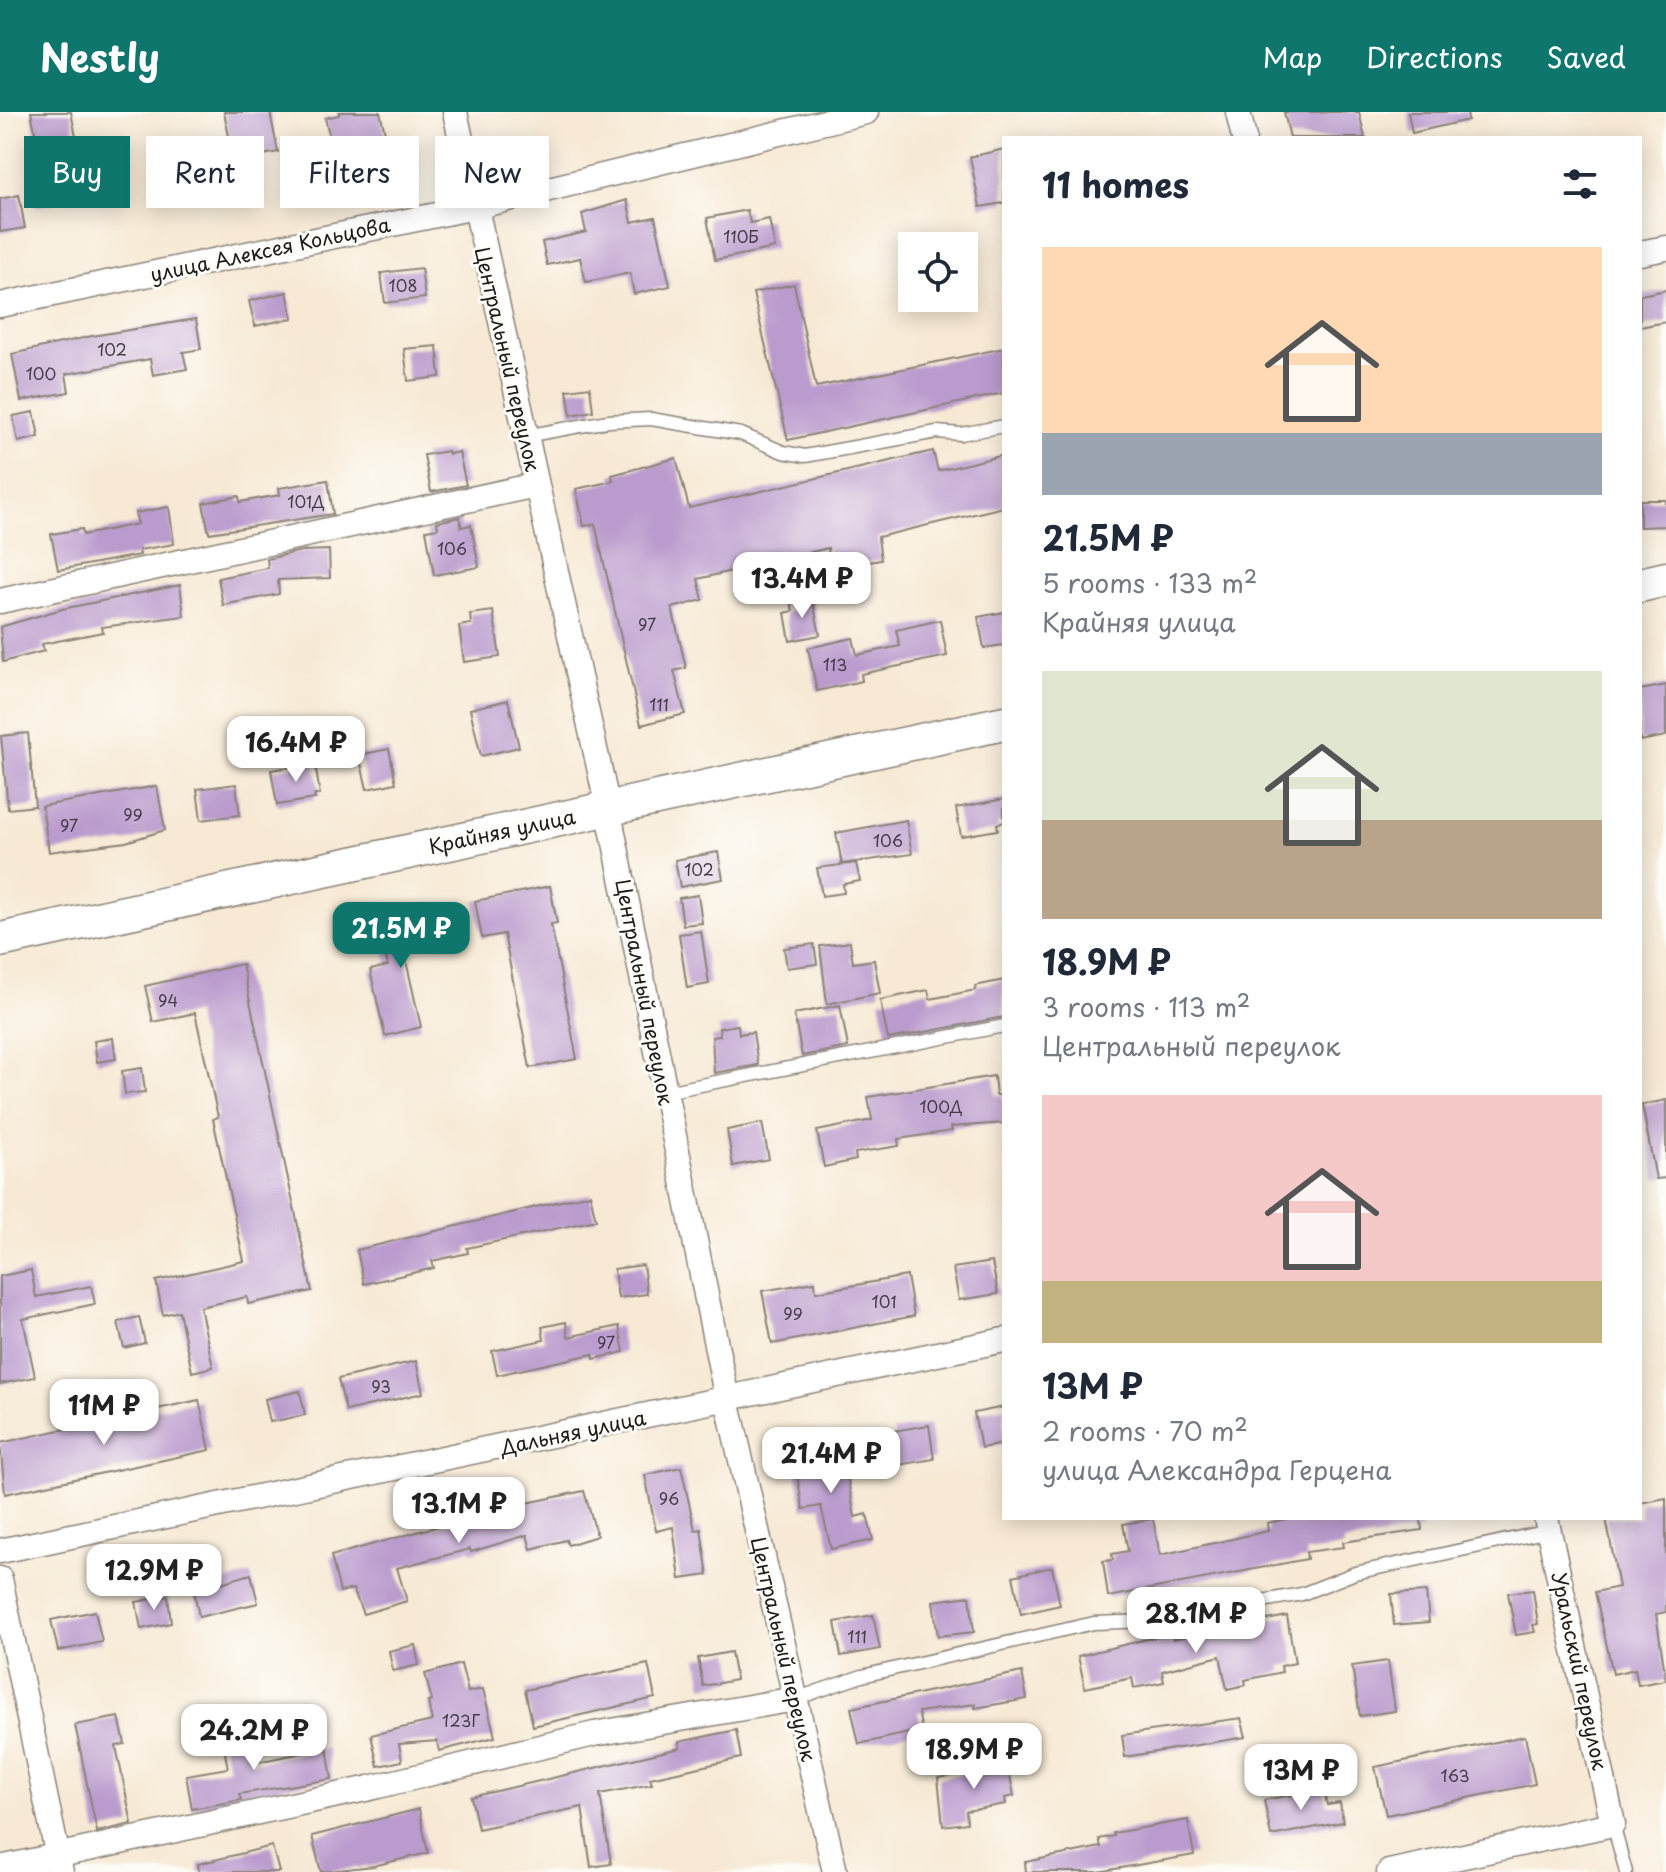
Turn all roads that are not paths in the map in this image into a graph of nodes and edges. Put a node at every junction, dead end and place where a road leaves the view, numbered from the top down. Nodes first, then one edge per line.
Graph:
1 (455, 112) edge
2 (866, 112) edge
3 (1238, 112) edge
4 (460, 136) edge
5 (1244, 136) edge
6 (549, 189) edge
7 (470, 208) edge
8 (475, 208) edge
9 (1666, 248) edge
10 (1642, 253) edge
11 (0, 305) edge
12 (1002, 426) edge
13 (525, 436) junction
14 (536, 485) junction
15 (1666, 579) edge
16 (1642, 585) edge
17 (0, 601) edge
18 (1002, 723) edge
19 (608, 808) junction
20 (0, 940) edge
21 (1002, 1026) edge
22 (665, 1092) junction
23 (1002, 1340) edge
24 (727, 1399) junction
25 (1548, 1525) edge
26 (0, 1551) edge
27 (0, 1579) edge
28 (795, 1699) junction
29 (1613, 1824) junction
30 (59, 1863) edge
31 (0, 1868) edge
32 (835, 1872) edge
33 (1389, 1872) edge
34 (1626, 1872) edge

1 - 4 street, Центральный переулок
2 - 6 street, улица Алексея Кольцова
3 - 5 street
7 - 11 street, улица Алексея Кольцова
8 - 13 street, Центральный переулок
9 - 10 street
12 - 13 lane
13 - 14 street, Центральный переулок
14 - 17 street
14 - 19 street, Центральный переулок
15 - 16 main road
18 - 19 main road, Крайняя улица
19 - 20 main road, Крайняя улица
19 - 22 street, Центральный переулок
21 - 22 lane
22 - 24 street, Центральный переулок
23 - 24 street, Дальняя улица
24 - 26 street, Дальняя улица
24 - 28 street, Центральный переулок
25 - 28 lane
25 - 29 street, Уральский переулок
27 - 30 street
28 - 30 street
28 - 32 street, Центральный переулок
29 - 33 street
29 - 34 lane
30 - 31 street

